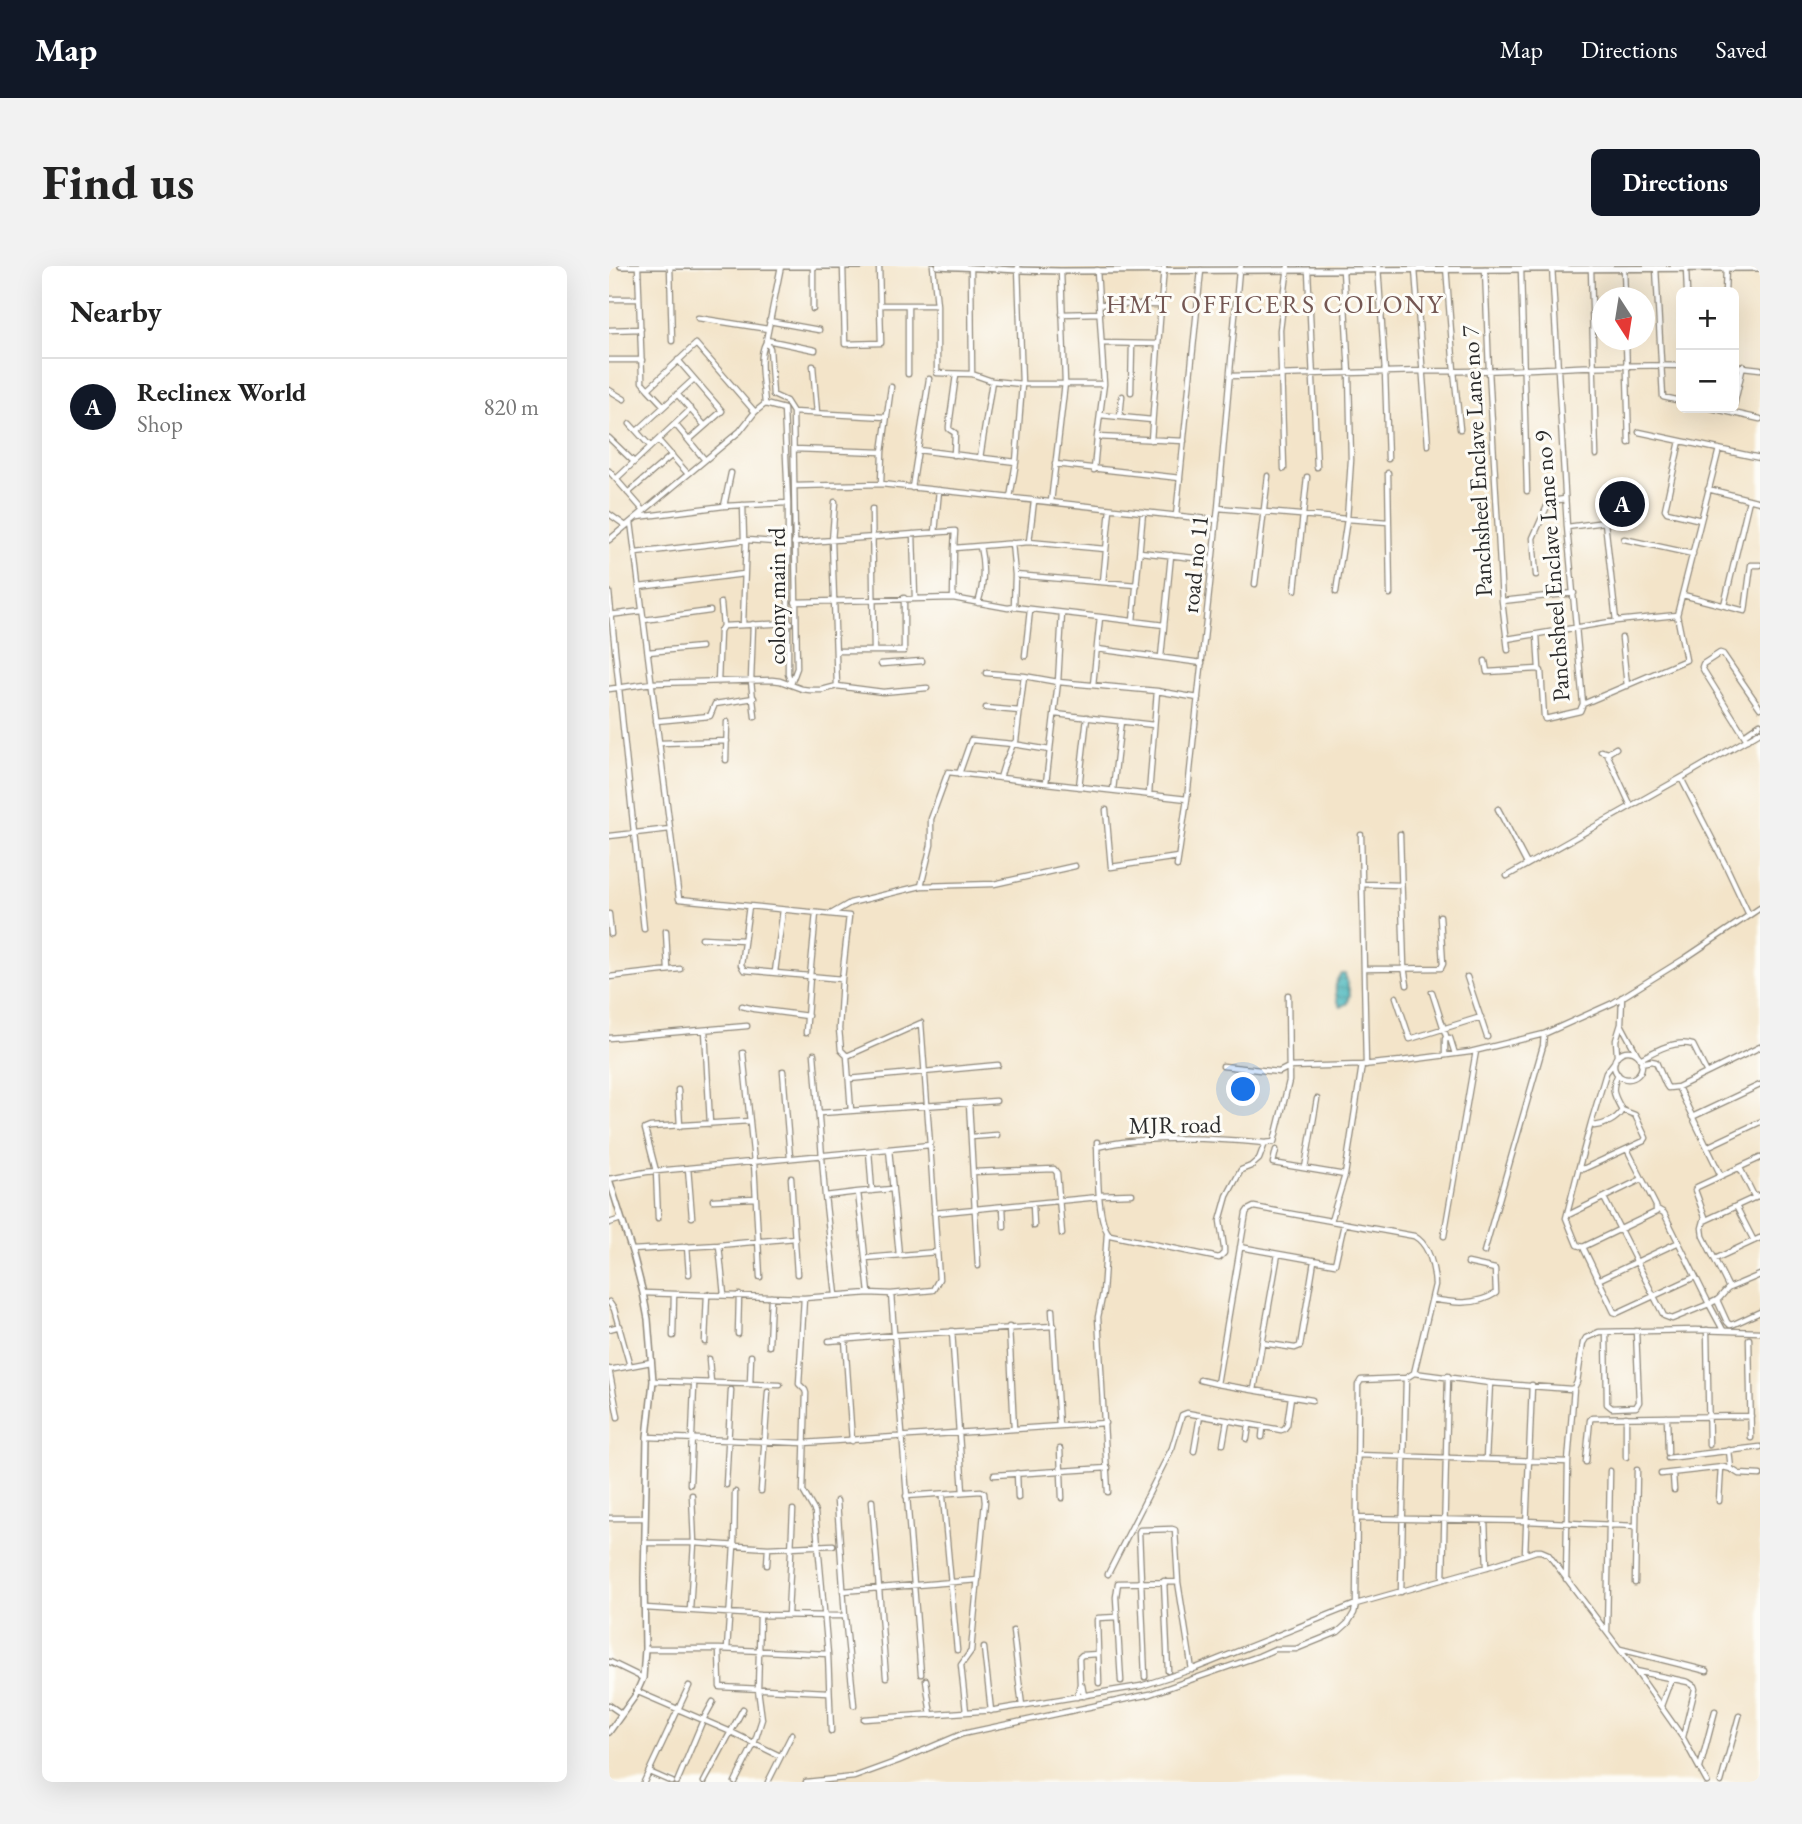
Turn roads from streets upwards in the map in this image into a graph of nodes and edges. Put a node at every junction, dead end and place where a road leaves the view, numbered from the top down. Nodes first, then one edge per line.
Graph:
1 (621, 266) edge
2 (843, 266) edge
3 (861, 266) edge
4 (879, 266) edge
5 (935, 266) edge
6 (638, 267) edge
7 (670, 267) edge
8 (781, 267) edge
9 (813, 267) edge
10 (1446, 267) edge
11 (1552, 267) edge
12 (1645, 267) edge
13 (1716, 267) edge
14 (971, 268) edge
15 (1018, 268) edge
16 (1163, 268) edge
17 (1240, 268) edge
18 (1279, 268) edge
19 (1288, 268) edge
20 (1378, 268) edge
21 (1591, 268) junction
22 (1655, 268) junction
23 (1686, 268) junction
24 (1726, 268) edge
25 (1760, 268) edge
26 (1415, 269) junction
27 (1485, 269) junction
28 (1521, 269) junction
29 (1624, 269) junction
30 (1097, 270) junction
31 (1201, 270) junction
32 (1308, 270) junction
33 (1343, 270) junction
34 (1061, 271) junction
35 (1625, 287) edge
36 (1687, 287) edge
37 (1725, 287) edge
38 (609, 299) edge
39 (639, 299) junction
40 (1099, 304) junction
41 (880, 305) junction
42 (908, 305) junction
43 (937, 305) junction
44 (1161, 305) junction
45 (813, 309) dead end
46 (1100, 313) junction
47 (1062, 314) junction
48 (698, 318) dead end
49 (769, 321) junction
50 (641, 329) junction
51 (768, 329) junction
52 (609, 330) edge
53 (819, 330) dead end
54 (672, 341) dead end
55 (767, 341) junction
56 (1102, 344) junction
57 (1132, 344) junction
58 (1158, 344) junction
59 (815, 350) dead end
60 (1626, 350) edge
61 (609, 360) edge
62 (642, 360) junction
63 (678, 360) junction
64 (1660, 365) junction
65 (813, 366) dead end
66 (1627, 366) junction
67 (1676, 366) edge
68 (1739, 366) edge
69 (1743, 366) junction
70 (1556, 367) junction
71 (1594, 367) junction
72 (1524, 368) junction
73 (1760, 369) edge
74 (1423, 370) junction
75 (1489, 370) junction
76 (1454, 371) junction
77 (1385, 372) junction
78 (908, 374) dead end
79 (972, 374) junction
80 (1314, 374) junction
81 (1349, 374) junction
82 (956, 375) junction
83 (1281, 375) junction
84 (1230, 376) junction
85 (695, 379) junction
86 (929, 379) dead end
87 (992, 381) junction
88 (1065, 383) junction
89 (1739, 383) edge
90 (1022, 384) junction
91 (1104, 384) junction
92 (891, 387) dead end
93 (648, 389) junction
94 (609, 390) edge
95 (1131, 392) dead end
96 (677, 394) junction
97 (773, 395) junction
98 (1122, 396) dead end
99 (624, 399) dead end
100 (1676, 400) edge
101 (765, 401) junction
102 (664, 406) junction
103 (691, 409) junction
104 (1739, 411) edge
105 (755, 412) junction
106 (793, 412) junction
107 (817, 413) junction
108 (1100, 415) junction
109 (886, 417) junction
110 (1120, 417) junction
111 (1760, 419) edge
112 (1152, 420) junction
113 (630, 424) dead end
114 (675, 424) junction
115 (705, 426) junction
116 (1460, 429) dead end
117 (637, 431) junction
118 (1639, 432) dead end
119 (1097, 437) junction
120 (609, 438) edge
121 (658, 440) junction
122 (689, 440) junction
123 (1150, 440) junction
124 (1184, 441) junction
125 (1680, 441) junction
126 (1629, 443) dead end
127 (1427, 444) dead end
128 (650, 446) junction
129 (794, 449) junction
130 (1719, 449) junction
131 (918, 450) junction
132 (882, 452) junction
133 (672, 455) junction
134 (954, 455) junction
135 (1596, 455) dead end
136 (785, 458) junction
137 (794, 458) junction
138 (980, 458) junction
139 (1760, 458) edge
140 (1388, 459) dead end
141 (705, 460) junction
142 (634, 462) junction
143 (1016, 462) junction
144 (1055, 464) junction
145 (1317, 467) dead end
146 (1284, 469) dead end
147 (1094, 470) junction
148 (609, 471) edge
149 (731, 473) dead end
150 (1388, 473) dead end
151 (688, 474) junction
152 (1268, 476) dead end
153 (1307, 477) dead end
154 (616, 478) junction
155 (1180, 478) junction
156 (881, 484) junction
157 (795, 486) junction
158 (912, 488) junction
159 (1708, 489) junction
160 (939, 491) junction
161 (1527, 491) dead end
162 (628, 492) junction
163 (1010, 498) junction
164 (1565, 499) junction
165 (1749, 500) junction
166 (1034, 501) junction
167 (835, 502) dead end
168 (1051, 502) junction
169 (1760, 502) edge
170 (788, 503) junction
171 (743, 505) junction
172 (725, 506) junction
173 (1219, 508) junction
174 (872, 509) dead end
175 (1110, 509) junction
176 (1264, 511) junction
177 (644, 512) junction
178 (1143, 512) junction
179 (609, 514) edge
180 (1176, 516) junction
181 (1303, 516) junction
182 (637, 517) junction
183 (1347, 519) junction
184 (1217, 520) junction
185 (1701, 520) junction
186 (1616, 521) dead end
187 (1388, 522) junction
188 (1605, 523) junction
189 (629, 524) junction
190 (1567, 527) junction
191 (935, 533) junction
192 (913, 534) junction
193 (872, 538) junction
194 (609, 540) edge
195 (745, 540) junction
196 (1624, 540) dead end
197 (832, 541) junction
198 (1029, 542) junction
199 (1012, 543) junction
200 (787, 546) junction
201 (794, 546) junction
202 (980, 546) junction
203 (954, 548) junction
204 (1105, 549) junction
205 (1140, 552) junction
206 (636, 553) junction
207 (1693, 554) junction
208 (1171, 555) junction
209 (1212, 560) junction
210 (1760, 565) edge
211 (744, 574) junction
212 (1015, 575) junction
213 (1536, 575) dead end
214 (1103, 582) junction
215 (1255, 584) dead end
216 (1137, 585) junction
217 (639, 587) junction
218 (1295, 590) dead end
219 (609, 592) edge
220 (1336, 592) dead end
221 (1574, 593) junction
222 (1390, 594) dead end
223 (1683, 595) junction
224 (904, 598) junction
225 (915, 598) junction
226 (953, 598) junction
227 (873, 599) junction
228 (834, 600) junction
229 (1502, 601) junction
230 (795, 602) junction
231 (721, 603) dead end
232 (978, 603) junction
233 (1724, 605) junction
234 (1014, 607) junction
235 (1030, 610) junction
236 (642, 611) junction
237 (710, 611) dead end
238 (1062, 613) junction
239 (610, 615) edge
240 (1677, 615) junction
241 (1100, 617) junction
242 (643, 620) junction
243 (1133, 621) junction
244 (1616, 621) junction
245 (796, 622) junction
246 (743, 624) junction
247 (753, 624) junction
248 (789, 624) junction
249 (1164, 625) junction
250 (723, 626) junction
251 (1576, 628) junction
252 (1537, 634) junction
253 (1622, 638) dead end
254 (1507, 639) junction
255 (701, 647) dead end
256 (1097, 649) junction
257 (874, 650) junction
258 (904, 650) junction
259 (1508, 650) dead end
260 (837, 651) junction
261 (647, 652) junction
262 (1025, 656) dead end
263 (1161, 657) junction
264 (922, 661) dead end
265 (1485, 661) dead end
266 (905, 662) junction
267 (1202, 663) junction
268 (881, 664) dead end
269 (1539, 669) junction
270 (986, 673) dead end
271 (1024, 676) junction
272 (751, 681) junction
273 (718, 682) junction
274 (1058, 682) junction
275 (652, 683) junction
276 (791, 684) junction
277 (1093, 685) junction
278 (837, 686) junction
279 (1627, 686) junction
280 (619, 687) junction
281 (927, 688) dead end
282 (609, 689) edge
283 (1157, 691) junction
284 (754, 698) junction
285 (1198, 698) junction
286 (1583, 704) junction
287 (986, 708) dead end
288 (1760, 708) edge
289 (1020, 711) junction
290 (1055, 714) junction
291 (755, 717) dead end
292 (1087, 718) junction
293 (656, 721) junction
294 (1121, 721) junction
295 (727, 722) dead end
296 (1760, 724) edge
297 (1154, 725) junction
298 (1760, 732) edge
299 (1745, 737) junction
300 (727, 741) junction
301 (660, 743) junction
302 (1013, 744) junction
303 (1616, 748) dead end
304 (1050, 750) junction
305 (1601, 751) dead end
306 (1608, 753) junction
307 (726, 760) dead end
308 (959, 774) junction
309 (1000, 778) junction
310 (1681, 778) junction
311 (1046, 783) junction
312 (1079, 787) junction
313 (1113, 790) junction
314 (1149, 794) junction
315 (1187, 799) junction
316 (1631, 806) junction
317 (1498, 809) dead end
318 (1106, 810) dead end
319 (670, 829) junction
320 (634, 833) junction
321 (1401, 834) dead end
322 (1361, 835) dead end
323 (609, 836) edge
324 (1178, 857) junction
325 (1527, 864) junction
326 (1075, 866) dead end
327 (1177, 866) dead end
328 (1507, 876) dead end
329 (1362, 884) junction
330 (1401, 885) junction
331 (921, 886) junction
332 (749, 906) junction
333 (1760, 908) edge
334 (783, 909) junction
335 (816, 913) junction
336 (609, 914) edge
337 (831, 914) junction
338 (1749, 915) junction
339 (1440, 916) dead end
340 (644, 929) dead end
341 (666, 931) dead end
342 (611, 934) dead end
343 (702, 938) dead end
344 (744, 940) junction
345 (1404, 967) junction
346 (680, 969) dead end
347 (1364, 969) junction
348 (668, 970) junction
349 (775, 972) junction
350 (810, 976) junction
351 (609, 977) edge
352 (1467, 977) dead end
353 (842, 979) junction
354 (1407, 985) dead end
355 (1432, 992) dead end
356 (1288, 995) dead end
357 (1396, 997) dead end
358 (1622, 997) junction
359 (742, 1006) dead end
360 (808, 1016) junction
361 (1481, 1017) junction
362 (1621, 1024) junction
363 (747, 1026) dead end
364 (1444, 1028) junction
365 (705, 1030) junction
366 (806, 1033) dead end
367 (1544, 1034) junction
368 (1487, 1037) dead end
369 (609, 1038) edge
370 (1447, 1039) junction
371 (1760, 1047) edge
372 (1476, 1050) junction
373 (743, 1053) dead end
374 (814, 1054) dead end
375 (1455, 1054) junction
376 (1445, 1055) junction
377 (847, 1056) junction
378 (1616, 1059) junction
379 (1640, 1059) junction
380 (998, 1065) dead end
381 (1364, 1065) junction
382 (1223, 1066) dead end
383 (1289, 1067) junction
384 (783, 1071) dead end
385 (925, 1072) junction
386 (1707, 1073) junction
387 (1618, 1074) junction
388 (849, 1079) junction
389 (1760, 1085) edge
390 (1678, 1087) junction
391 (678, 1090) dead end
392 (1317, 1099) dead end
393 (996, 1101) dead end
394 (969, 1102) junction
395 (927, 1106) junction
396 (1622, 1110) junction
397 (851, 1111) junction
398 (820, 1113) junction
399 (1692, 1117) junction
400 (750, 1121) junction
401 (1760, 1122) edge
402 (1591, 1123) junction
403 (710, 1125) junction
404 (680, 1126) junction
405 (997, 1135) dead end
406 (971, 1137) junction
407 (1265, 1143) junction
408 (930, 1145) junction
409 (1707, 1147) junction
410 (889, 1149) junction
411 (1627, 1149) junction
412 (1276, 1150) dead end
413 (869, 1151) junction
414 (823, 1156) junction
415 (790, 1158) junction
416 (1760, 1158) edge
417 (754, 1162) junction
418 (1580, 1167) junction
419 (688, 1168) junction
420 (1305, 1168) junction
421 (1739, 1168) junction
422 (656, 1171) junction
423 (973, 1172) junction
424 (1345, 1175) junction
425 (1721, 1176) junction
426 (790, 1178) dead end
427 (609, 1179) edge
428 (1642, 1179) junction
429 (892, 1189) junction
430 (871, 1191) junction
431 (858, 1192) junction
432 (1132, 1194) dead end
433 (825, 1196) junction
434 (1099, 1196) junction
435 (1757, 1196) edge
436 (755, 1198) junction
437 (1604, 1198) junction
438 (713, 1200) dead end
439 (1059, 1202) junction
440 (1033, 1204) junction
441 (1736, 1206) junction
442 (1003, 1207) junction
443 (974, 1209) junction
444 (1657, 1209) junction
445 (935, 1213) junction
446 (1567, 1216) junction
447 (659, 1217) dead end
448 (692, 1217) dead end
449 (621, 1219) junction
450 (1331, 1221) junction
451 (1704, 1221) junction
452 (609, 1223) edge
453 (1344, 1224) junction
454 (1034, 1226) dead end
455 (1004, 1227) dead end
456 (1621, 1229) junction
457 (1107, 1233) junction
458 (1062, 1234) dead end
459 (1444, 1236) dead end
460 (795, 1238) junction
461 (1760, 1238) edge
462 (1753, 1241) junction
463 (758, 1242) junction
464 (1679, 1242) junction
465 (719, 1245) junction
466 (687, 1246) junction
467 (1240, 1247) junction
468 (1583, 1247) junction
469 (632, 1250) junction
470 (937, 1252) junction
471 (1484, 1252) dead end
472 (1278, 1254) junction
473 (899, 1255) junction
474 (866, 1258) junction
475 (1715, 1259) junction
476 (1314, 1261) junction
477 (1637, 1262) junction
478 (1468, 1263) dead end
479 (978, 1266) dead end
480 (689, 1274) dead end
481 (797, 1274) dead end
482 (1760, 1275) edge
483 (1695, 1276) junction
484 (760, 1277) dead end
485 (1598, 1280) junction
486 (1729, 1289) junction
487 (643, 1293) junction
488 (869, 1293) junction
489 (674, 1294) junction
490 (707, 1294) junction
491 (891, 1294) junction
492 (724, 1295) junction
493 (739, 1295) junction
494 (836, 1295) junction
495 (1654, 1296) junction
496 (771, 1297) junction
497 (804, 1298) junction
498 (1431, 1299) junction
499 (1717, 1300) junction
500 (609, 1303) edge
501 (1709, 1304) junction
502 (1052, 1310) dead end
503 (1760, 1312) edge
504 (620, 1326) junction
505 (1053, 1326) junction
506 (1009, 1327) junction
507 (609, 1329) edge
508 (1707, 1330) junction
509 (952, 1331) junction
510 (1636, 1331) junction
511 (1723, 1331) junction
512 (1606, 1332) junction
513 (1760, 1332) edge
514 (738, 1334) dead end
515 (895, 1335) junction
516 (673, 1336) dead end
517 (845, 1339) junction
518 (1748, 1339) dead end
519 (829, 1341) dead end
520 (705, 1342) dead end
521 (1262, 1343) junction
522 (769, 1346) dead end
523 (751, 1356) dead end
524 (709, 1359) dead end
525 (651, 1362) junction
526 (630, 1366) junction
527 (609, 1370) edge
528 (1414, 1373) junction
529 (1448, 1376) junction
530 (1406, 1378) junction
531 (1200, 1380) dead end
532 (653, 1381) junction
533 (711, 1383) junction
534 (1490, 1383) junction
535 (750, 1384) junction
536 (1217, 1384) junction
537 (780, 1385) dead end
538 (1532, 1385) junction
539 (694, 1386) dead end
540 (1574, 1388) junction
541 (731, 1390) dead end
542 (1254, 1390) junction
543 (768, 1392) dead end
544 (1291, 1397) junction
545 (1311, 1400) dead end
546 (616, 1402) junction
547 (609, 1404) edge
548 (1200, 1416) junction
549 (1709, 1416) junction
550 (1751, 1416) junction
551 (618, 1417) dead end
552 (1626, 1417) junction
553 (1667, 1417) junction
554 (1227, 1421) junction
555 (1105, 1423) junction
556 (1249, 1425) junction
557 (1059, 1426) junction
558 (1263, 1427) junction
559 (1014, 1429) junction
560 (959, 1433) junction
561 (647, 1437) junction
562 (902, 1437) junction
563 (1262, 1437) dead end
564 (1751, 1438) dead end
565 (691, 1439) junction
566 (1247, 1439) dead end
567 (728, 1441) junction
568 (852, 1441) junction
569 (765, 1442) junction
570 (804, 1443) junction
571 (1223, 1444) dead end
572 (1709, 1445) dead end
573 (1760, 1447) edge
574 (1060, 1449) dead end
575 (1729, 1450) junction
576 (1194, 1451) dead end
577 (1357, 1455) junction
578 (1404, 1457) junction
579 (1626, 1457) dead end
580 (1486, 1459) junction
581 (1446, 1460) junction
582 (1529, 1461) junction
583 (1568, 1462) junction
584 (1586, 1462) dead end
585 (1721, 1467) junction
586 (1108, 1468) junction
587 (1731, 1469) junction
588 (1061, 1470) junction
589 (1637, 1470) dead end
590 (1610, 1471) dead end
591 (1017, 1473) junction
592 (1661, 1474) dead end
593 (1673, 1474) junction
594 (994, 1475) dead end
595 (1760, 1475) edge
596 (690, 1484) dead end
597 (726, 1485) dead end
598 (1674, 1490) dead end
599 (761, 1491) dead end
600 (735, 1492) dead end
601 (963, 1492) junction
602 (1108, 1492) dead end
603 (692, 1495) dead end
604 (906, 1496) junction
605 (943, 1497) dead end
606 (1018, 1498) dead end
607 (1062, 1498) dead end
608 (837, 1501) dead end
609 (871, 1501) dead end
610 (1719, 1501) dead end
611 (793, 1510) dead end
612 (609, 1518) edge
613 (645, 1518) junction
614 (1357, 1518) junction
615 (1403, 1518) junction
616 (1444, 1519) junction
617 (1485, 1521) junction
618 (1526, 1521) junction
619 (1568, 1524) junction
620 (1609, 1524) junction
621 (1636, 1526) junction
622 (645, 1543) junction
623 (694, 1543) junction
624 (833, 1545) dead end
625 (734, 1546) junction
626 (818, 1546) junction
627 (790, 1547) junction
628 (768, 1548) junction
629 (1525, 1554) junction
630 (767, 1565) dead end
631 (1487, 1567) junction
632 (1108, 1574) dead end
633 (1443, 1579) junction
634 (1566, 1579) junction
635 (978, 1580) junction
636 (1164, 1581) junction
637 (950, 1582) junction
638 (1142, 1582) junction
639 (1178, 1582) junction
640 (1635, 1583) dead end
641 (914, 1585) junction
642 (879, 1587) junction
643 (843, 1591) junction
644 (1401, 1592) junction
645 (1356, 1604) junction
646 (645, 1608) junction
647 (690, 1610) junction
648 (729, 1613) junction
649 (760, 1615) junction
650 (788, 1615) junction
651 (824, 1615) junction
652 (845, 1616) junction
653 (1117, 1617) junction
654 (1013, 1631) dead end
655 (1607, 1632) junction
656 (984, 1648) dead end
657 (645, 1649) junction
658 (719, 1649) junction
659 (727, 1649) junction
660 (1619, 1649) junction
661 (759, 1650) junction
662 (957, 1650) dead end
663 (828, 1654) junction
664 (1098, 1654) junction
665 (609, 1662) edge
666 (1192, 1670) junction
667 (1168, 1671) dead end
668 (1636, 1671) junction
669 (1707, 1671) dead end
670 (921, 1674) dead end
671 (886, 1677) dead end
672 (1145, 1677) dead end
673 (643, 1678) junction
674 (1671, 1679) junction
675 (926, 1680) dead end
676 (1121, 1681) dead end
677 (1099, 1683) dead end
678 (1080, 1684) junction
679 (689, 1686) dead end
680 (758, 1689) junction
681 (638, 1692) junction
682 (828, 1692) junction
683 (1084, 1696) junction
684 (1077, 1697) junction
685 (713, 1702) dead end
686 (609, 1705) edge
687 (854, 1705) dead end
688 (1022, 1706) junction
689 (1661, 1707) junction
690 (677, 1709) junction
691 (743, 1709) dead end
692 (991, 1711) junction
693 (1715, 1711) dead end
694 (966, 1712) junction
695 (622, 1714) junction
696 (931, 1715) junction
697 (1739, 1716) dead end
698 (864, 1719) dead end
699 (703, 1720) junction
700 (609, 1731) edge
701 (831, 1731) dead end
702 (731, 1732) junction
703 (792, 1734) dead end
704 (1683, 1738) junction
705 (754, 1744) junction
706 (780, 1756) junction
707 (1700, 1769) junction
708 (649, 1772) junction
709 (644, 1782) edge
710 (674, 1782) edge
711 (704, 1782) edge
712 (735, 1782) edge
713 (768, 1782) edge
714 (806, 1782) edge
715 (1707, 1782) edge
716 (1721, 1782) edge

1 - 6 street
2 - 3 street
2 - 9 street
2 - 41 street
4 - 41 street
5 - 14 street
5 - 43 street
6 - 7 street
6 - 39 street
7 - 8 street
7 - 54 street
8 - 9 street
8 - 49 street
9 - 45 street
10 - 26 street
10 - 27 street
10 - 76 street
11 - 21 street
11 - 28 street
11 - 70 street, Panchsheel Enclave Lane no 9
12 - 22 street
12 - 29 street
13 - 23 street
13 - 24 street
14 - 15 street
14 - 79 street
15 - 34 street
15 - 90 street
16 - 30 street
16 - 31 street
16 - 44 street
17 - 18 street
17 - 31 street
17 - 84 street, road no 11
18 - 19 street
19 - 32 street
19 - 83 street
20 - 26 street
20 - 33 street
20 - 77 street
21 - 29 street
21 - 71 street
22 - 23 street
22 - 64 street
23 - 36 street
24 - 25 street
24 - 37 street
26 - 74 street
27 - 28 street
27 - 75 street, Panchsheel Enclave Lane no 7
28 - 72 street
29 - 35 street
30 - 34 street
30 - 40 street
31 - 124 street
32 - 33 street
32 - 80 street
33 - 81 street
34 - 47 street
38 - 39 street
39 - 50 street
40 - 44 street
40 - 46 street
41 - 42 street
42 - 43 street
42 - 78 street
43 - 82 street
44 - 58 street
46 - 47 street
46 - 56 street
47 - 88 street
48 - 51 street
49 - 51 street
49 - 53 street
50 - 52 street
50 - 62 street
51 - 55 street
55 - 59 street
55 - 97 street
55 - 101 street
56 - 57 street
56 - 91 street
57 - 58 street
57 - 95 street
58 - 112 street
60 - 66 street
61 - 62 street
62 - 93 street
63 - 85 street
63 - 93 street
63 - 105 street
64 - 66 street
64 - 67 street
64 - 100 street
65 - 107 street
66 - 71 street
66 - 126 street
68 - 69 street
69 - 73 street
69 - 89 street
70 - 71 street
70 - 72 street
70 - 164 street, Panchsheel Enclave Lane no 9
71 - 135 street
72 - 75 street
72 - 161 street
74 - 76 street
74 - 77 street
74 - 127 street
75 - 76 street
75 - 229 street, Panchsheel Enclave Lane no 7
76 - 116 street
77 - 81 street
77 - 140 street
79 - 82 street
79 - 87 street
80 - 81 street
80 - 83 street
80 - 145 street
81 - 183 street
82 - 134 street
83 - 84 street
83 - 146 street
84 - 173 street, road no 11
85 - 96 street
85 - 115 street
86 - 131 street
87 - 90 street
87 - 138 street
88 - 90 street
88 - 91 street
88 - 144 street
90 - 143 street
91 - 108 street
92 - 109 street
93 - 102 street
94 - 99 street
96 - 102 street
96 - 103 street
97 - 101 street
97 - 106 street
98 - 110 street
101 - 105 street
101 - 136 street, colony main rd
102 - 117 street
103 - 114 street
103 - 115 street
104 - 111 street
105 - 141 street
106 - 107 street
106 - 129 street, colony main rd
107 - 109 street
108 - 110 street
108 - 119 street
109 - 132 street
110 - 112 street
112 - 123 street
113 - 117 street
114 - 121 street
114 - 122 street
115 - 122 street
117 - 128 street
118 - 125 street
119 - 123 street
119 - 147 street
120 - 142 street
121 - 128 street
121 - 133 street
122 - 141 street
123 - 124 street
124 - 155 street
125 - 130 street
125 - 185 street
128 - 142 street
129 - 132 street
129 - 137 street, colony main rd
130 - 139 street
130 - 159 street
131 - 134 street
131 - 158 street
132 - 156 street
133 - 151 street
133 - 162 street
134 - 138 street
136 - 137 street
136 - 170 street, colony main rd
137 - 157 street, colony main rd
138 - 143 street
141 - 151 street
142 - 154 street
143 - 163 street
144 - 147 street
144 - 168 street
147 - 155 street
148 - 154 street
149 - 172 street
150 - 187 street
151 - 177 street
152 - 176 street
153 - 181 street
154 - 162 street
155 - 180 street
156 - 157 street
156 - 158 street
157 - 201 street, colony main rd
158 - 160 street
159 - 165 street
159 - 185 street
160 - 163 street
160 - 191 street
162 - 177 street
163 - 166 street
164 - 190 street, Panchsheel Enclave Lane no 9
164 - 213 street
165 - 169 street
165 - 233 street
166 - 168 street
166 - 198 street
167 - 197 street
168 - 175 street
170 - 171 street
170 - 200 street, colony main rd
171 - 172 street
171 - 195 street
172 - 182 street
173 - 176 street
173 - 184 street, road no 11
174 - 193 street
175 - 178 street
175 - 204 street
176 - 181 street
176 - 215 street
177 - 182 street
178 - 180 street
178 - 205 street
179 - 189 street
180 - 184 street
181 - 183 street
181 - 218 street
182 - 189 street
183 - 187 street
183 - 220 street
184 - 209 street, road no 11
185 - 207 street
186 - 188 street
187 - 222 street
188 - 190 street
188 - 244 street
189 - 194 street
189 - 206 street
190 - 221 street, Panchsheel Enclave Lane no 9
191 - 192 street
191 - 203 street
192 - 193 street
192 - 225 street
193 - 197 street
193 - 227 street
195 - 200 street
195 - 206 street
195 - 211 street
196 - 207 street
197 - 201 street
197 - 228 street
198 - 199 street
198 - 204 street
199 - 202 street
199 - 212 street
200 - 201 street
200 - 248 street, colony main rd
201 - 230 street, colony main rd
202 - 203 street
202 - 232 street
203 - 226 street
204 - 214 street
205 - 208 street
205 - 216 street
206 - 217 street
207 - 223 street
208 - 209 street
208 - 249 street
209 - 267 street, road no 11
210 - 233 street
211 - 217 street
211 - 246 street
212 - 214 street
212 - 234 street
214 - 216 street
216 - 243 street
217 - 236 street
219 - 239 street
221 - 229 street
221 - 251 street, Panchsheel Enclave Lane no 9
223 - 233 street
223 - 240 street
224 - 225 street
224 - 227 street
224 - 258 street
225 - 226 street
226 - 232 street
227 - 228 street
227 - 257 street
228 - 230 street
228 - 260 street
229 - 254 street, Panchsheel Enclave Lane no 7
230 - 245 street, colony main rd
231 - 250 street
232 - 234 street
234 - 235 street
235 - 238 street
235 - 262 street
236 - 239 street
236 - 242 street
237 - 242 street
238 - 241 street
238 - 274 street
239 - 280 street
240 - 244 street
240 - 279 street
241 - 243 street
241 - 256 street
242 - 261 street
243 - 249 street
244 - 251 street
245 - 248 street
245 - 276 street, colony main rd
246 - 247 street
246 - 250 street
247 - 248 street
247 - 272 street
248 - 276 street, colony main rd
249 - 263 street
250 - 273 street
251 - 252 street
251 - 286 street, Panchsheel Enclave Lane no 9
252 - 254 street
252 - 269 street
253 - 279 street
254 - 259 street, Panchsheel Enclave Lane no 7
255 - 261 street
256 - 263 street
256 - 277 street
257 - 258 street
257 - 260 street
258 - 266 street
260 - 278 street
261 - 275 street
263 - 267 street
264 - 266 street
265 - 269 street, Panchsheel Enclave Lane no 9
266 - 268 street
267 - 285 street, road no 11
269 - 286 street, Panchsheel Enclave Lane no 9
270 - 271 street
271 - 274 street
271 - 289 street
272 - 273 street
272 - 276 street
272 - 284 street
273 - 275 street
274 - 277 street
274 - 290 street
275 - 280 street
275 - 293 street
276 - 278 street
277 - 283 street
278 - 281 street
279 - 286 street
280 - 282 street
280 - 320 street
283 - 285 street
283 - 297 street
284 - 291 street
284 - 293 street
285 - 315 street, road no 11
287 - 289 street
288 - 299 street
289 - 302 street
290 - 292 street
290 - 304 street
292 - 294 street
292 - 312 street
293 - 301 street
294 - 297 street
294 - 313 street
295 - 300 street
296 - 299 street
297 - 314 street
298 - 299 street
299 - 310 street
300 - 301 street
300 - 307 street
301 - 319 street
302 - 304 street
302 - 308 street
302 - 309 street
303 - 306 street
304 - 311 street
305 - 306 street
306 - 316 street
308 - 309 street
308 - 331 street
309 - 311 street
310 - 316 street
310 - 338 street
311 - 312 street
312 - 313 street
313 - 314 street
314 - 315 street
315 - 324 street, road no 11
316 - 325 street
317 - 325 street
318 - 324 street
319 - 320 street
319 - 332 street
320 - 323 street
320 - 340 street
321 - 330 street
322 - 329 street
324 - 327 street, road no 11
325 - 328 street
326 - 331 street
329 - 330 street
329 - 347 street
330 - 345 street
331 - 337 street
332 - 334 street
332 - 344 street
333 - 338 street
334 - 335 street
334 - 349 street
335 - 337 street
335 - 350 street
336 - 342 street
337 - 353 street
338 - 358 street
339 - 345 street
341 - 348 street
343 - 344 street
344 - 349 street
345 - 347 street
345 - 354 street
346 - 348 street
347 - 381 street
348 - 351 street
349 - 350 street
350 - 353 street
350 - 360 street
352 - 361 street
353 - 377 street
355 - 364 street
356 - 383 street
357 - 364 street
358 - 362 street
358 - 367 street
359 - 360 street
360 - 366 street
361 - 364 street
361 - 368 street
362 - 378 street
362 - 379 street
363 - 365 street
364 - 370 street
365 - 369 street
365 - 403 street
367 - 372 street
367 - 471 street
370 - 375 street
370 - 376 street
371 - 386 street
372 - 375 street
372 - 459 street
373 - 400 street
374 - 398 street
375 - 376 street
376 - 381 street
377 - 385 street
377 - 388 street
378 - 379 street
378 - 387 street
378 - 402 street
379 - 386 street
379 - 387 street
379 - 390 street
380 - 385 street
381 - 383 street
381 - 424 street
382 - 383 street
383 - 407 street
384 - 415 street
385 - 388 street
385 - 395 street
386 - 390 street
387 - 396 street
388 - 397 street
389 - 399 street
390 - 399 street
391 - 404 street
392 - 420 street
393 - 394 street
394 - 395 street
394 - 406 street
395 - 397 street
395 - 408 street
396 - 402 street
396 - 411 street
397 - 398 street
398 - 414 street
399 - 409 street
400 - 403 street
400 - 417 street
401 - 409 street
402 - 418 street
403 - 404 street
404 - 422 street
405 - 406 street
406 - 423 street
407 - 434 street, MJR road
407 - 457 street
408 - 410 street
408 - 445 street
409 - 425 street
410 - 413 street
410 - 429 street
411 - 418 street
411 - 428 street
412 - 420 street
413 - 414 street
413 - 430 street
414 - 415 street
414 - 433 street
415 - 417 street
416 - 421 street
417 - 419 street
417 - 436 street
418 - 446 street
419 - 422 street
419 - 448 street
420 - 424 street
421 - 425 street
421 - 435 street
422 - 427 street
422 - 447 street
423 - 439 street
423 - 443 street
424 - 450 street
425 - 451 street
426 - 460 street
427 - 449 street
428 - 437 street
428 - 444 street
429 - 430 street
429 - 473 street
430 - 431 street
431 - 433 street
431 - 474 street
432 - 434 street
433 - 494 street
434 - 439 street
434 - 457 street
435 - 441 street
436 - 438 street
436 - 463 street
437 - 446 street
437 - 456 street
439 - 440 street
439 - 458 street
440 - 442 street
440 - 454 street
441 - 451 street
441 - 462 street
442 - 443 street
442 - 455 street
443 - 445 street
443 - 479 street
444 - 456 street
444 - 464 street
445 - 470 street
446 - 468 street
449 - 452 street
449 - 469 street
450 - 453 street
450 - 467 street
451 - 475 street
453 - 476 street
453 - 498 street
456 - 468 street
456 - 477 street
457 - 555 street
460 - 463 street
460 - 481 street
461 - 462 street
462 - 475 street
463 - 465 street
463 - 484 street
464 - 477 street
464 - 483 street
465 - 466 street
465 - 492 street
466 - 469 street
466 - 480 street
467 - 472 street
467 - 536 street
468 - 485 street
469 - 487 street
470 - 473 street
470 - 491 street
472 - 476 street
472 - 521 street
473 - 474 street
474 - 488 street
475 - 486 street
476 - 521 street
477 - 485 street
477 - 495 street
478 - 498 street
482 - 486 street
483 - 495 street
483 - 501 street
485 - 495 street
486 - 499 street
487 - 489 street
487 - 525 street
488 - 491 street
488 - 494 street
489 - 490 street
489 - 516 street
490 - 492 street
490 - 520 street
491 - 515 street
492 - 493 street
493 - 496 street
493 - 514 street
494 - 497 street
495 - 501 street
496 - 497 street
496 - 522 street
497 - 570 street
498 - 528 street
499 - 501 street
499 - 503 street
500 - 504 street
501 - 511 street
502 - 505 street
504 - 507 street
504 - 526 street
505 - 506 street
505 - 557 street
506 - 509 street
506 - 559 street
508 - 510 street
508 - 511 street
508 - 549 street
509 - 515 street
509 - 560 street
510 - 512 street
510 - 512 street
511 - 513 street
512 - 540 street
515 - 517 street
515 - 562 street
517 - 519 street
517 - 568 street
518 - 550 street
521 - 542 street
523 - 535 street
524 - 533 street
525 - 526 street
525 - 532 street
526 - 527 street
527 - 546 street
528 - 529 street
528 - 530 street
529 - 534 street
529 - 581 street
530 - 577 street
530 - 578 street
531 - 536 street
532 - 533 street
532 - 561 street
533 - 535 street
534 - 538 street
534 - 580 street
535 - 537 street
536 - 542 street
538 - 540 street
538 - 582 street
539 - 565 street
540 - 583 street
541 - 567 street
542 - 544 street
543 - 569 street
544 - 545 street
544 - 558 street
546 - 547 street
546 - 551 street
548 - 554 street
548 - 576 street
548 - 632 street
549 - 550 street
549 - 553 street
549 - 572 street
550 - 564 street
552 - 553 street
552 - 579 street
552 - 584 street
553 - 575 street
554 - 556 street
554 - 571 street
555 - 557 street
555 - 586 street
556 - 558 street
556 - 566 street
557 - 559 street
558 - 563 street
559 - 560 street
560 - 562 street
560 - 601 street
561 - 565 street
561 - 613 street
562 - 568 street
562 - 604 street
565 - 567 street
565 - 596 street
567 - 569 street
567 - 597 street
568 - 570 street
569 - 570 street
569 - 599 street
570 - 626 street
573 - 575 street
574 - 588 street
575 - 587 street
577 - 578 street
577 - 614 street
578 - 581 street
578 - 615 street
580 - 581 street
580 - 582 street
581 - 616 street
582 - 583 street
582 - 618 street
583 - 619 street
585 - 587 street
585 - 593 street
585 - 610 street
586 - 588 street
586 - 602 street
587 - 595 street
588 - 591 street
588 - 607 street
589 - 621 street
590 - 620 street
591 - 594 street
591 - 606 street
592 - 593 street
593 - 598 street
600 - 625 street
601 - 604 street
601 - 635 street
603 - 623 street
604 - 641 street
605 - 637 street
608 - 643 street
609 - 642 street
611 - 627 street
612 - 613 street
613 - 622 street
614 - 615 street
614 - 645 street
615 - 616 street
615 - 644 street
616 - 617 street
616 - 633 street
617 - 618 street
617 - 631 street
618 - 619 street
618 - 629 street
619 - 620 street
619 - 634 street
620 - 621 street
620 - 655 street
621 - 640 street
622 - 623 street
622 - 646 street
623 - 625 street
623 - 647 street
624 - 626 street
625 - 628 street
625 - 648 street
626 - 627 street
626 - 651 street
627 - 628 street
627 - 650 street
628 - 630 street
629 - 631 street
629 - 634 street
631 - 633 street
633 - 644 street
634 - 655 street
635 - 637 street
635 - 694 street
636 - 638 street
636 - 639 street
636 - 667 street
637 - 641 street
637 - 662 street
638 - 639 street
638 - 653 street
638 - 672 street
639 - 666 street
641 - 642 street
641 - 670 street
642 - 643 street
642 - 671 street
643 - 652 street
644 - 645 street
645 - 666 street
645 - 714 street
646 - 647 street
646 - 657 street
647 - 648 street
648 - 649 street
648 - 659 street
649 - 650 street
649 - 661 street
650 - 651 street
651 - 652 street
651 - 663 street
652 - 687 street
653 - 664 street
653 - 676 street
654 - 688 street
655 - 660 street
656 - 692 street
657 - 658 street
657 - 673 street
658 - 659 street
658 - 680 street
659 - 661 street
660 - 668 street
660 - 669 street
661 - 663 street
661 - 680 street
663 - 682 street
664 - 677 street
664 - 678 street
665 - 673 street
666 - 683 street
668 - 674 street
668 - 689 street
673 - 681 street
674 - 689 street
674 - 704 street
675 - 696 street
678 - 683 street
678 - 684 street
679 - 690 street
680 - 682 street
680 - 705 street
681 - 690 street
681 - 695 street
682 - 701 street
683 - 684 street
684 - 688 street
685 - 699 street
686 - 695 street
688 - 692 street
689 - 704 street
690 - 699 street
690 - 708 street
691 - 702 street
692 - 694 street
693 - 707 street
694 - 696 street
695 - 700 street
696 - 698 street
697 - 716 street
699 - 702 street
699 - 710 street
702 - 705 street
702 - 711 street
703 - 706 street
704 - 707 street
705 - 706 street
705 - 712 street
706 - 713 street
707 - 715 street
708 - 709 street
708 - 710 street

